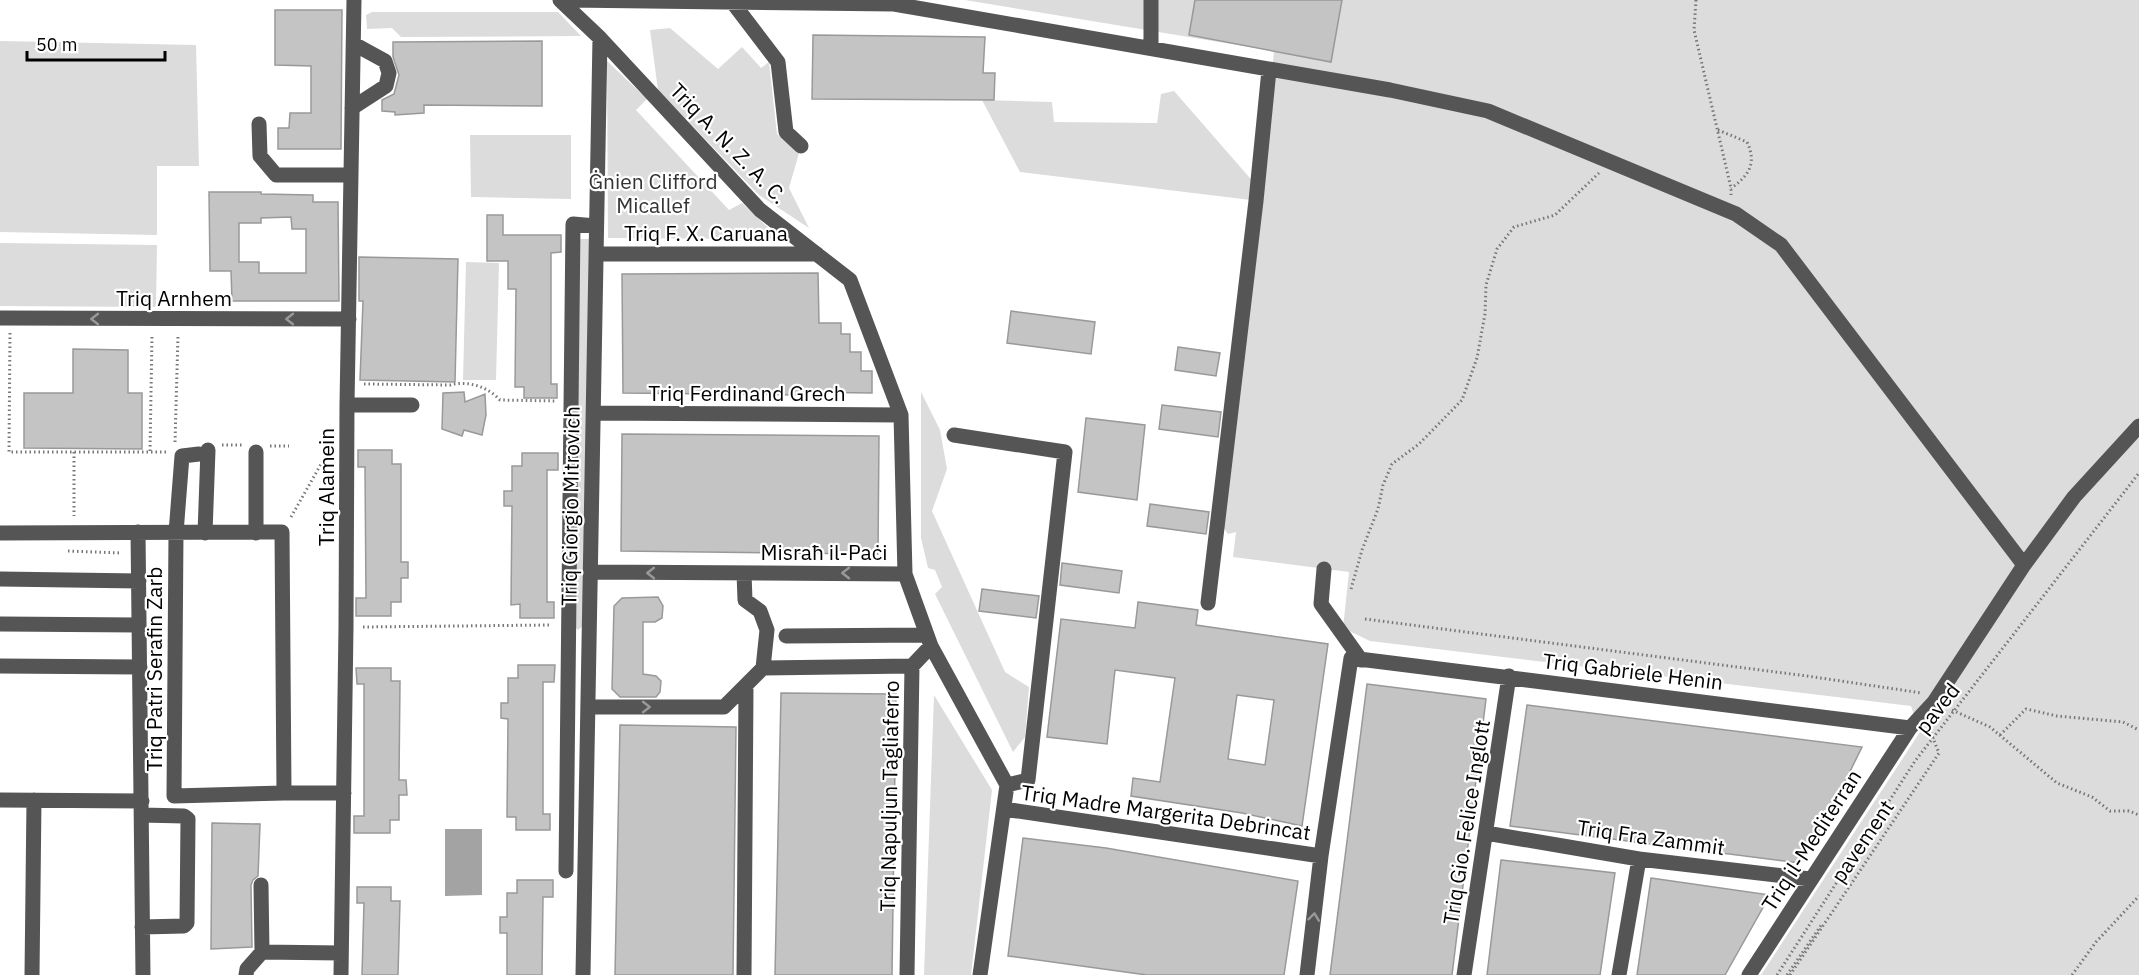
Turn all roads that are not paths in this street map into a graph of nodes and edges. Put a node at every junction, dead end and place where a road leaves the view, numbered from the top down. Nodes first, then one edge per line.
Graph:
1 (354, 0) edge
2 (560, 0) edge
3 (569, 0) edge
4 (1151, 0) edge
5 (894, 2) edge
6 (733, 3) junction
7 (600, 38) junction
8 (354, 44) junction
9 (1151, 48) junction
10 (1269, 70) junction
11 (352, 108) junction
12 (259, 124) dead end
13 (801, 146) dead end
14 (351, 175) junction
15 (596, 226) junction
16 (596, 254) junction
17 (817, 254) junction
18 (5, 318) edge
19 (349, 319) junction
20 (347, 405) junction
21 (412, 405) dead end
22 (593, 413) junction
23 (901, 415) junction
24 (2139, 426) edge
25 (954, 435) dead end
26 (255, 448) road end
27 (138, 532) junction
28 (256, 532) junction
29 (0, 533) edge
30 (176, 533) junction
31 (205, 533) junction
32 (2024, 565) junction
33 (1324, 569) dead end
34 (590, 572) junction
35 (744, 573) junction
36 (904, 573) junction
37 (0, 579) edge
38 (139, 581) junction
39 (1208, 603) dead end
40 (0, 624) edge
41 (139, 625) junction
42 (786, 636) dead end
43 (929, 640) junction
44 (1356, 659) junction
45 (0, 666) edge
46 (912, 666) junction
47 (140, 667) junction
48 (763, 668) junction
49 (1509, 676) junction
50 (746, 687) junction
51 (588, 707) junction
52 (1910, 728) junction
53 (1007, 785) junction
54 (284, 793) junction
55 (344, 794) junction
56 (0, 800) edge
57 (34, 800) junction
58 (142, 808) junction
59 (1004, 809) junction
60 (1486, 833) junction
61 (1321, 856) junction
62 (1639, 859) junction
63 (566, 871) dead end
64 (1810, 879) junction
65 (261, 885) dead end
66 (142, 927) junction
67 (262, 952) junction
68 (341, 953) junction
69 (32, 975) edge
70 (143, 975) edge
71 (246, 975) edge
72 (341, 975) edge
73 (583, 975) edge
74 (744, 975) edge
75 (907, 975) edge
76 (981, 975) edge
77 (1307, 975) edge
78 (1464, 975) edge
79 (1619, 975) edge
80 (1749, 975) edge

1 - 8 street, Triq Alamein
2 - 7 street, Triq A. N. Z. A. C.
3 - 6 street
4 - 9 street
5 - 6 street
5 - 9 street
6 - 13 street
7 - 15 street, Triq Giorgio Mitrovich
7 - 17 street, Triq A. N. Z. A. C.
8 - 11 street, Triq Alamein
8 - 11 street
9 - 10 street
10 - 32 street
10 - 39 street
11 - 14 street, Triq Alamein
12 - 14 street
14 - 19 street, Triq Alamein
15 - 16 street, Triq Giorgio Mitrovich
15 - 63 street
16 - 17 street, Triq F. X. Caruana
16 - 22 street, Triq Giorgio Mitrovich
17 - 23 street, Triq A. N. Z. A. C.
19 -> 18 street, Triq Arnhem
19 - 20 street, Triq Alamein
20 - 21 street
20 - 55 street, Triq Alamein
22 - 23 street, Triq Ferdinand Grech
22 - 34 street, Triq Giorgio Mitrovich
23 - 36 street
24 - 32 street, Triq il-Mediterran
25 - 53 street
26 - 28 street
27 - 29 street
27 - 30 street
27 - 38 street
28 - 31 street
28 - 54 street
30 - 31 street
30 - 31 street
30 - 54 street, Triq Patri Serafin Zarb
32 - 52 street, Triq il-Mediterran
33 - 44 street
35 -> 34 street, Misraħ il-Paċi
34 - 51 street, Triq Giorgio Mitrovich
36 -> 35 street, Misraħ il-Paċi
35 - 48 street, Misraħ il-Paċi
36 - 43 street
37 - 38 street
38 - 41 street
40 - 41 street
41 - 47 street
42 - 43 street
43 - 46 street, Triq Napuljun Tagliaferro
43 - 53 street
44 - 49 street, Triq Gabriele Henin
44 - 61 street
45 - 47 street
46 - 48 street
46 - 75 street, Triq Napuljun Tagliaferro
47 - 58 street
48 - 50 street
49 - 52 street, Triq Gabriele Henin
49 - 60 street, Triq Gio. Felice Inglott
51 -> 50 street
50 - 74 street
51 - 73 street, Triq Giorgio Mitrovich
52 - 64 street, Triq il-Mediterran
53 - 59 street
54 - 55 street
55 - 68 street, Triq Alamein
56 - 57 street
57 - 58 street
57 - 69 street
58 - 66 street
58 - 66 street
59 - 61 street, Triq Madre Margerita Debrincat
59 - 76 street
60 - 62 street, Triq Fra Zammit
60 - 78 street, Triq Gio. Felice Inglott
77 -> 61 street
62 - 64 street, Triq Fra Zammit
62 - 79 street
64 - 80 street, Triq il-Mediterran
65 - 67 street
66 - 70 street
67 - 68 street
67 - 71 street
68 - 72 street, Triq Alamein

